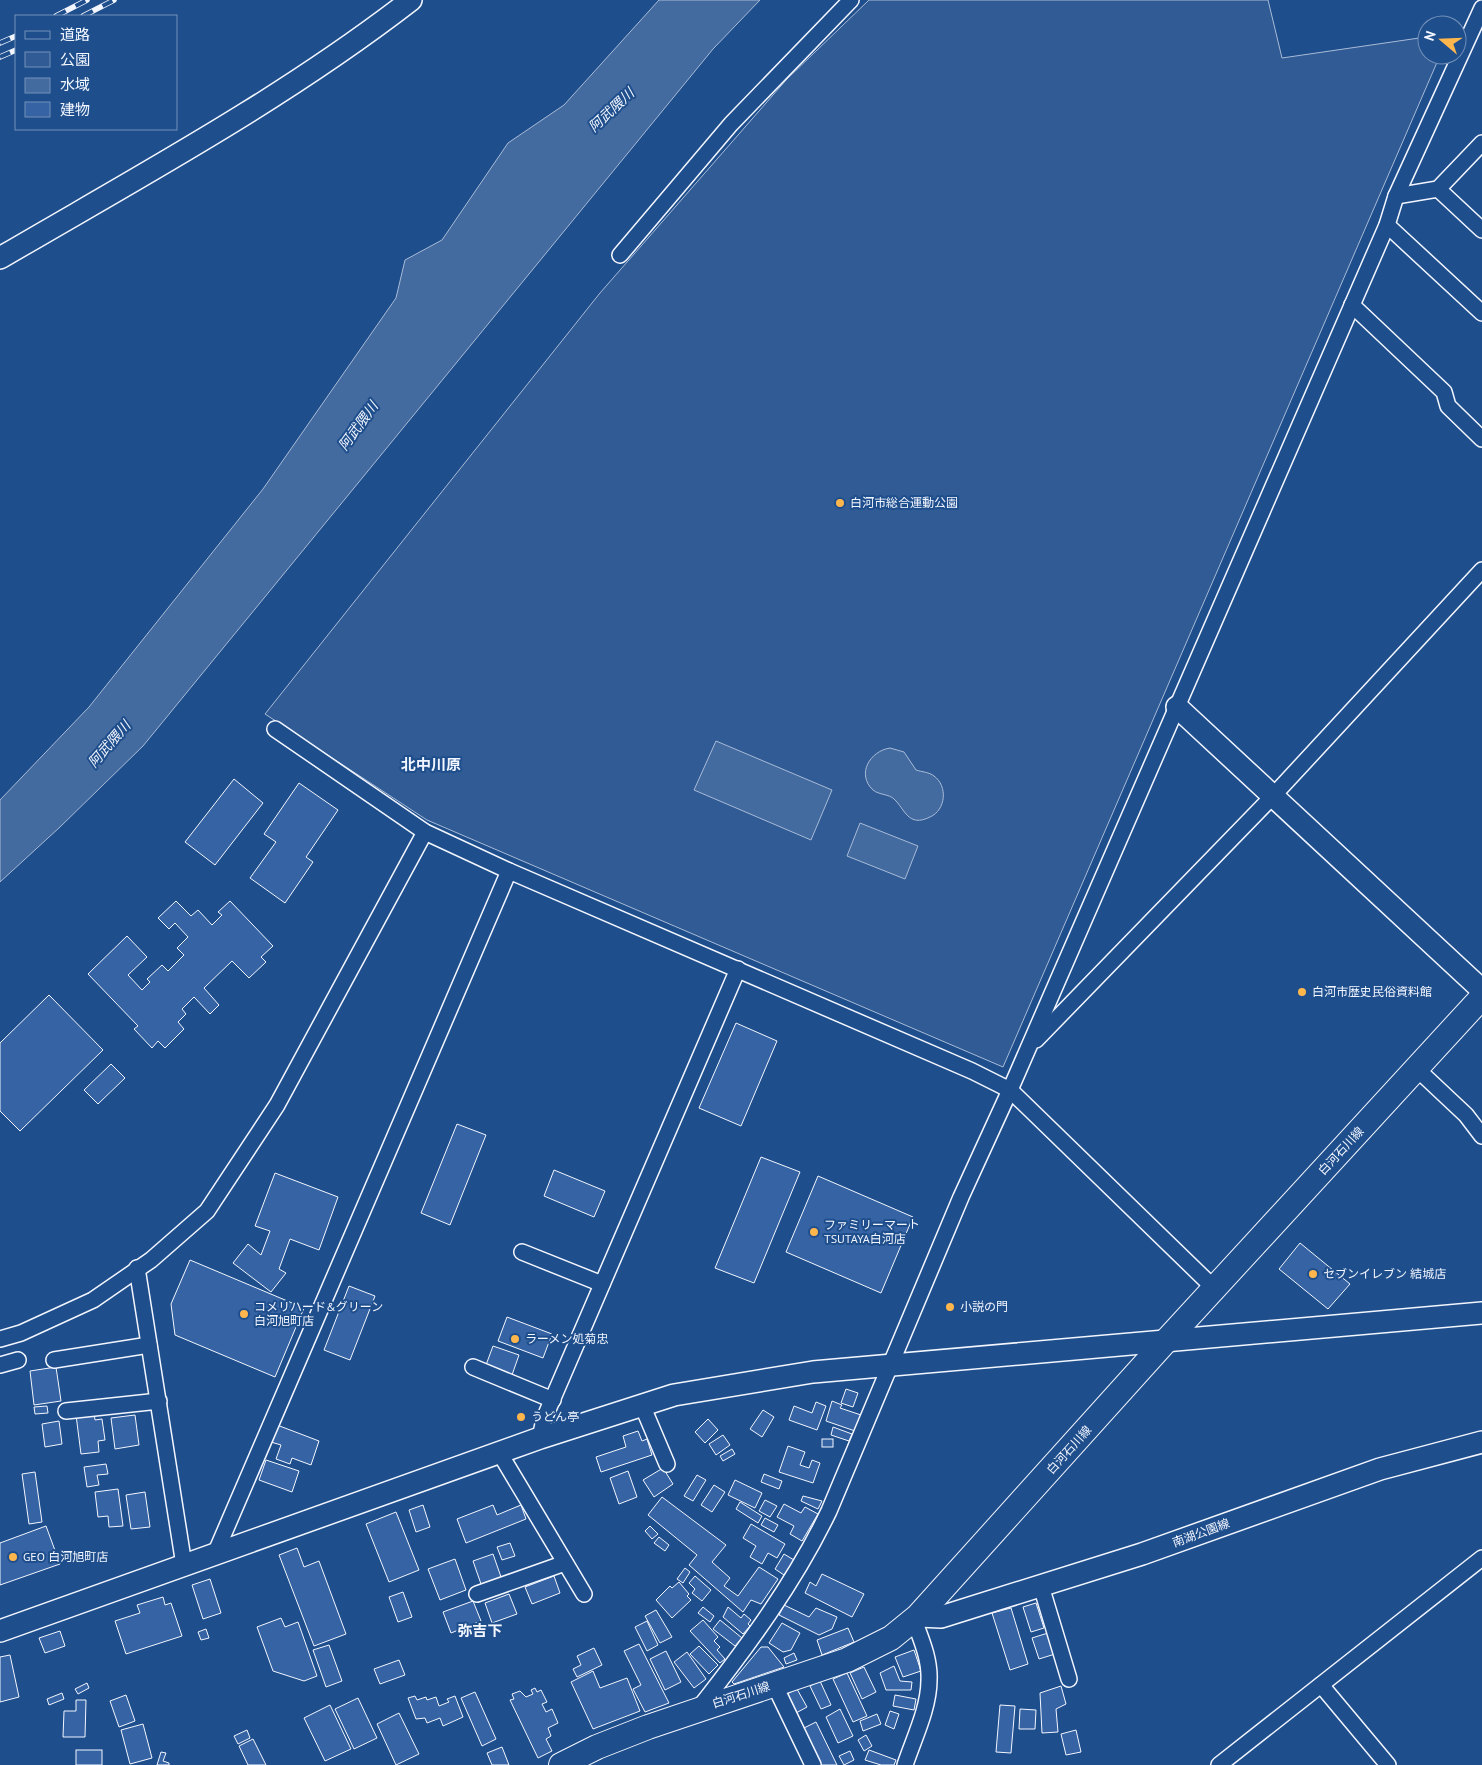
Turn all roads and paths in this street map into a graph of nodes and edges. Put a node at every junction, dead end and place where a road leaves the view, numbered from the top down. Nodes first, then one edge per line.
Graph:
1 (411, 0) edge
2 (851, 0) edge
3 (1482, 8) edge
4 (1482, 143) edge
5 (1438, 189) junction
6 (1396, 196) junction
7 (1387, 225) junction
8 (1482, 230) edge
9 (620, 255) dead end
10 (0, 258) edge
11 (1352, 305) junction
12 (1482, 314) edge
13 (1482, 439) edge
14 (1482, 570) edge
15 (1177, 707) junction
16 (275, 730) dead end
17 (1273, 796) junction
18 (425, 832) junction
19 (509, 871) junction
20 (738, 969) junction
21 (1482, 990) edge
22 (1482, 997) edge
23 (1028, 1048) junction
24 (1417, 1069) junction
25 (1010, 1090) junction
26 (1482, 1136) edge
27 (522, 1252) dead end
28 (137, 1268) junction
29 (602, 1284) junction
30 (1215, 1289) junction
31 (1482, 1313) edge
32 (0, 1339) edge
33 (1164, 1343) junction
34 (149, 1345) junction
35 (18, 1360) dead end
36 (54, 1360) dead end
37 (0, 1365) edge
38 (891, 1365) junction
39 (473, 1368) dead end
40 (553, 1400) junction
41 (160, 1401) junction
42 (642, 1405) junction
43 (66, 1412) dead end
44 (540, 1438) junction
45 (1482, 1442) edge
46 (499, 1452) junction
47 (667, 1464) dead end
48 (214, 1554) junction
49 (1482, 1558) edge
50 (565, 1563) junction
51 (184, 1565) junction
52 (1041, 1586) junction
53 (477, 1594) dead end
54 (584, 1594) dead end
55 (916, 1618) junction
56 (0, 1631) edge
57 (1069, 1679) dead end
58 (774, 1684) junction
59 (1321, 1685) junction
60 (698, 1710) junction
61 (561, 1765) edge
62 (813, 1765) edge
63 (904, 1765) edge
64 (1219, 1765) edge
65 (1388, 1765) edge

1 - 10 street
2 - 9 street
3 - 6 street
4 - 5 street
5 - 6 street
5 - 8 street
6 - 7 street
7 - 11 street
7 - 12 street
11 - 13 street
11 - 15 street
14 - 17 street
15 - 17 street
15 - 23 street
16 - 18 street
17 - 21 street
17 - 23 street
18 - 19 street
18 - 28 street
19 - 20 street
19 - 48 street
20 - 25 street
20 - 29 street
22 - 24 main road, 白河石川線
23 - 25 street
24 - 26 street
24 - 30 main road, 白河石川線
25 - 30 street
25 - 38 street
27 - 29 street
28 - 32 street
28 - 34 street
29 - 40 street
30 - 33 main road, 白河石川線
31 - 33 street
33 - 38 street
33 - 55 main road, 白河石川線
34 - 36 street
34 - 41 street
35 - 37 street
38 - 42 street
38 - 60 street
39 - 40 street
40 - 44 street
41 - 43 street
41 - 51 street
42 - 44 street
42 - 47 street
44 - 46 street
45 - 52 street, 南湖公園線
46 - 48 street
46 - 50 street
48 - 51 street
49 - 59 street
50 - 53 street
50 - 54 street
51 - 56 street
52 - 55 street, 南湖公園線
52 - 57 street
55 - 58 main road, 白河石川線
55 - 63 street
58 - 60 main road, 白河石川線
58 - 62 street
59 - 64 street
59 - 65 street
60 - 61 main road, 白河石川線

